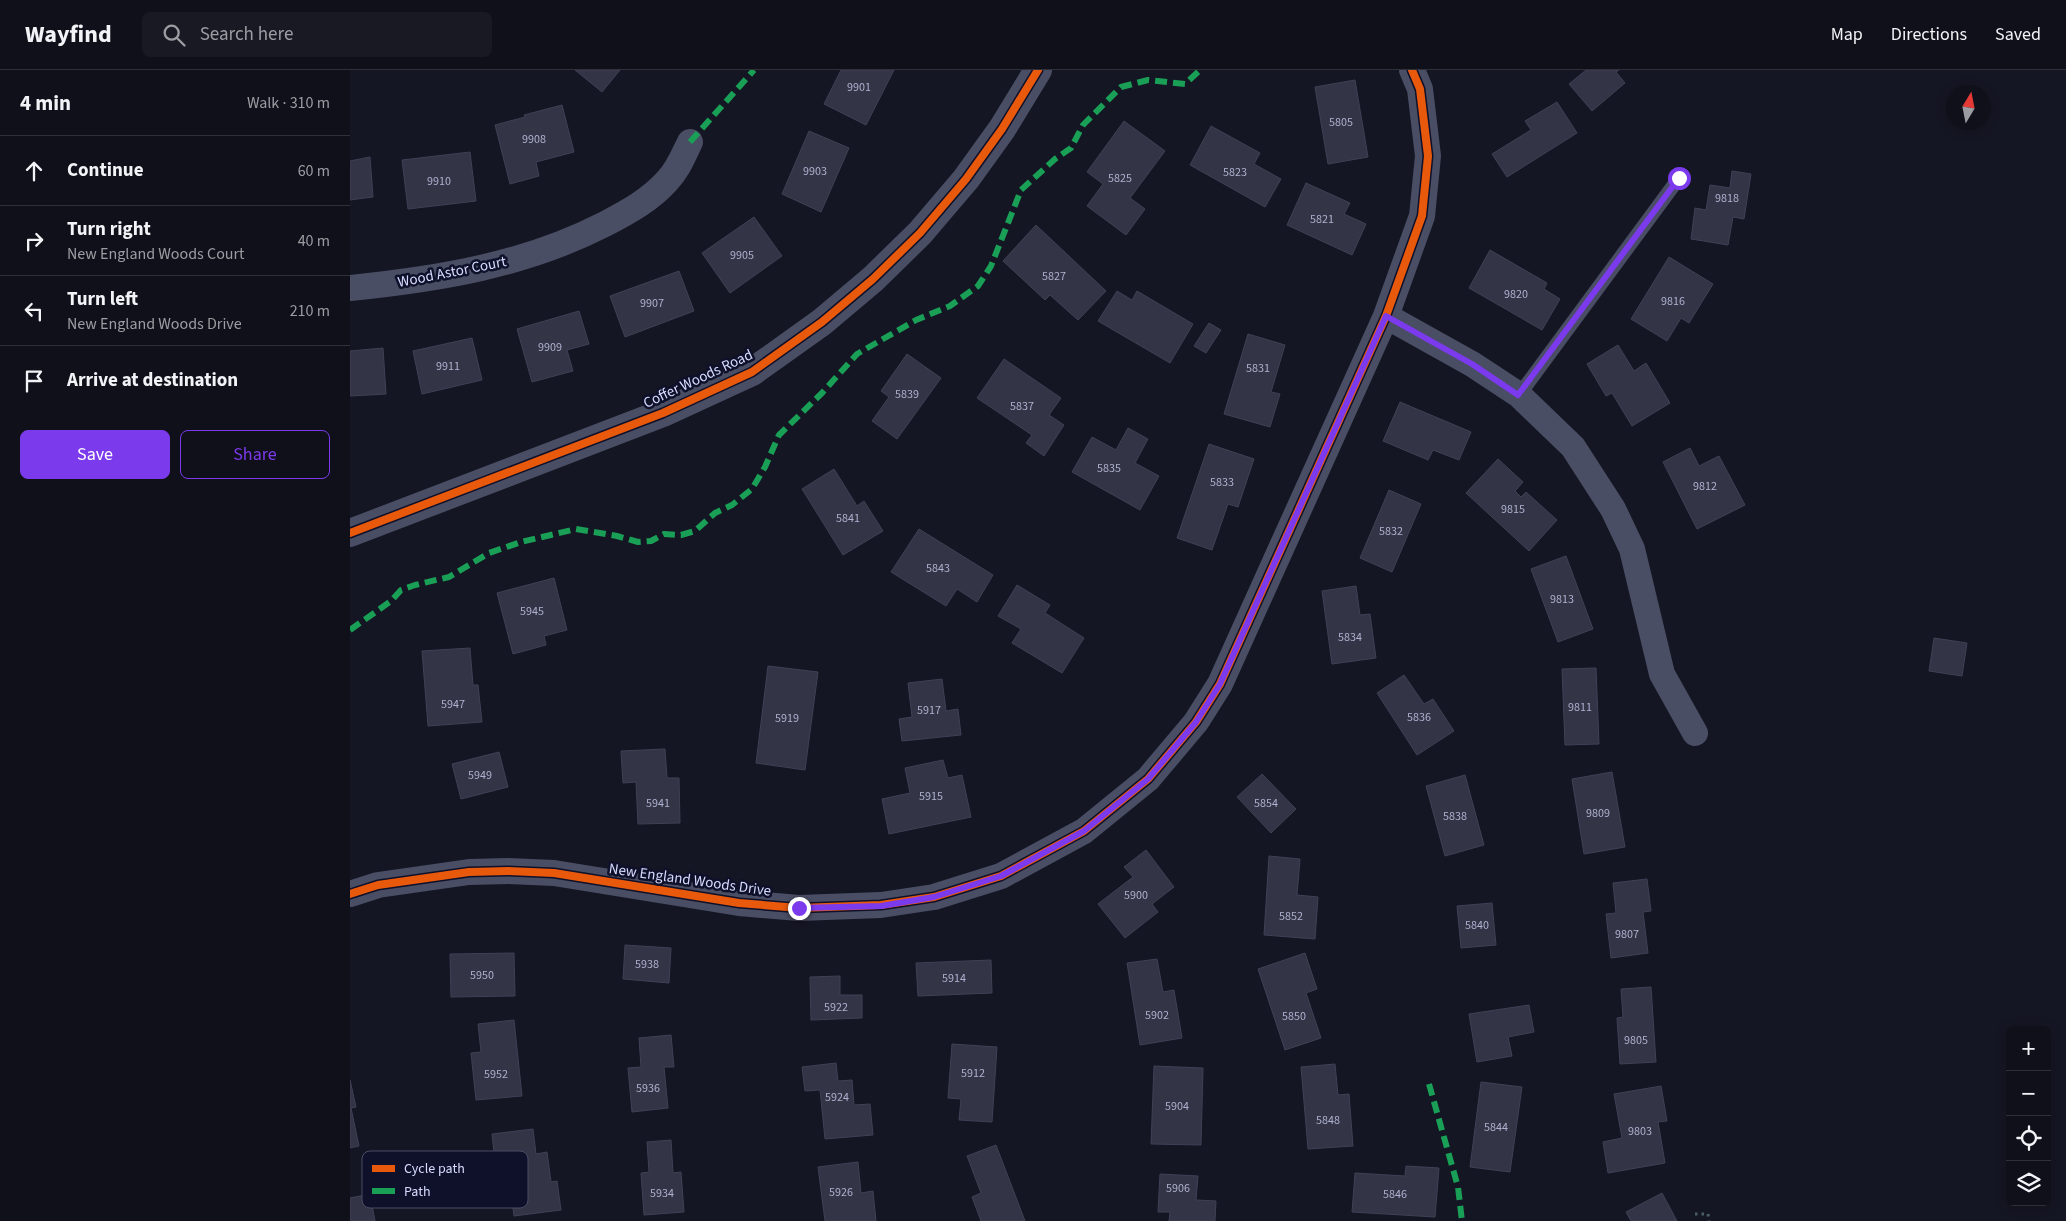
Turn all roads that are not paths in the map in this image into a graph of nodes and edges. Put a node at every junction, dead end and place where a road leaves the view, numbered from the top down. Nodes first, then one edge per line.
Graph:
1 (1038, 70) edge
2 (1412, 70) edge
3 (690, 142) dead end
4 (1679, 178) dead end
5 (350, 288) edge
6 (1386, 316) junction
7 (1518, 395) junction
8 (350, 533) edge
9 (1695, 733) dead end
10 (350, 894) edge

1 - 8 street, Coffer Woods Road
2 - 6 street, New England Woods Drive
3 - 5 street, Wood Astor Court
4 - 7 lane
6 - 7 street
6 - 10 street, New England Woods Drive
7 - 9 street

